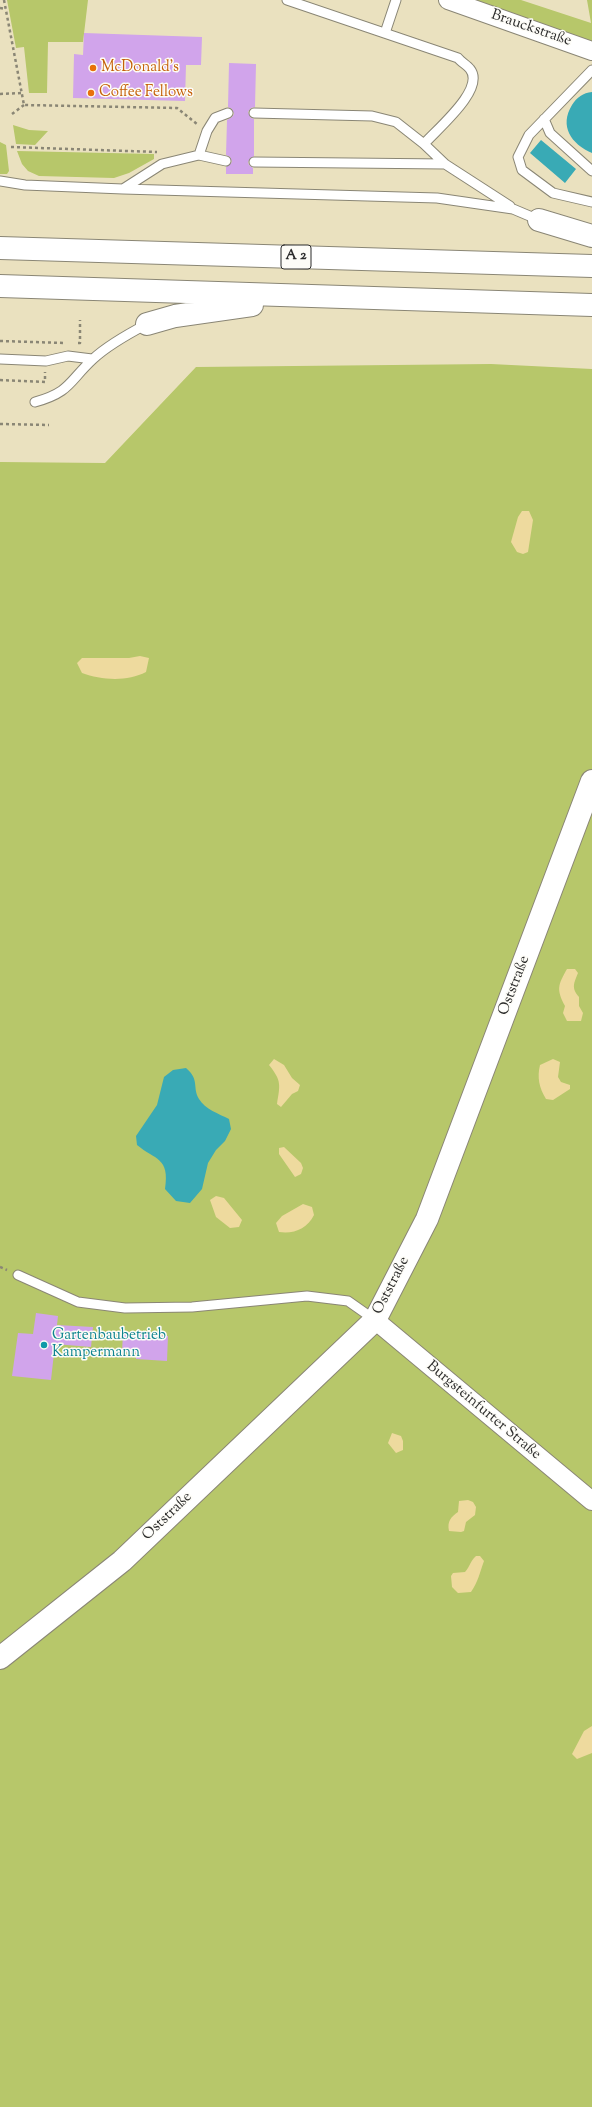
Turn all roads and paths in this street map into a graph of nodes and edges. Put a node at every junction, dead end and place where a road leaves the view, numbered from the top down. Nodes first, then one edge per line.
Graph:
1 (4, 0) edge
2 (287, 0) edge
3 (396, 0) edge
4 (448, 0) edge
5 (0, 8) edge
6 (6, 9) junction
7 (385, 33) junction
8 (592, 51) edge
9 (591, 73) edge
10 (23, 93) junction
11 (0, 94) edge
12 (24, 105) junction
13 (228, 113) dead end
14 (254, 113) dead end
15 (12, 114) dead end
16 (544, 119) junction
17 (207, 131) junction
18 (424, 144) junction
19 (11, 147) dead end
20 (199, 155) junction
21 (174, 161) junction
22 (226, 161) dead end
23 (254, 162) dead end
24 (445, 164) junction
25 (592, 171) edge
26 (0, 182) edge
27 (123, 189) junction
28 (592, 202) edge
29 (513, 209) junction
30 (539, 220) joint
31 (592, 236) edge
32 (0, 248) edge
33 (592, 266) edge
34 (0, 286) edge
35 (306, 297) junction
36 (592, 305) edge
37 (80, 320) dead end
38 (147, 324) joint
39 (0, 341) edge
40 (66, 343) dead end
41 (73, 343) dead end
42 (0, 359) edge
43 (92, 359) junction
44 (35, 402) dead end
45 (0, 424) edge
46 (49, 425) dead end
47 (592, 781) edge
48 (18, 1275) dead end
49 (375, 1320) junction
50 (592, 1501) edge
51 (0, 1658) edge

1 - 6 path
2 - 7 lane
3 - 7 lane
4 - 8 street, Brauckstraße
5 - 6 path
6 - 10 path
7 - 18 lane
9 - 16 lane
10 - 11 path
10 - 12 path
12 - 15 path
12 - 17 path
13 - 17 lane
14 - 18 lane
16 - 25 lane
16 - 28 lane
17 - 20 lane
18 - 24 lane
19 - 21 path
20 - 21 lane
20 - 22 lane
21 - 27 lane
23 - 24 lane
24 - 29 lane
26 - 27 lane
27 - 29 lane
29 - 30 lane
30 - 31 main road
32 - 33 main road, A 2
34 - 35 main road
35 - 36 main road
35 - 38 main road
37 - 41 path
38 - 43 lane
39 - 40 path
42 - 43 lane
43 - 44 lane
45 - 46 path
47 - 49 main road, Oststraße
48 - 49 lane
49 - 50 street, Burgsteinfurter Straße
49 - 51 main road, Oststraße

